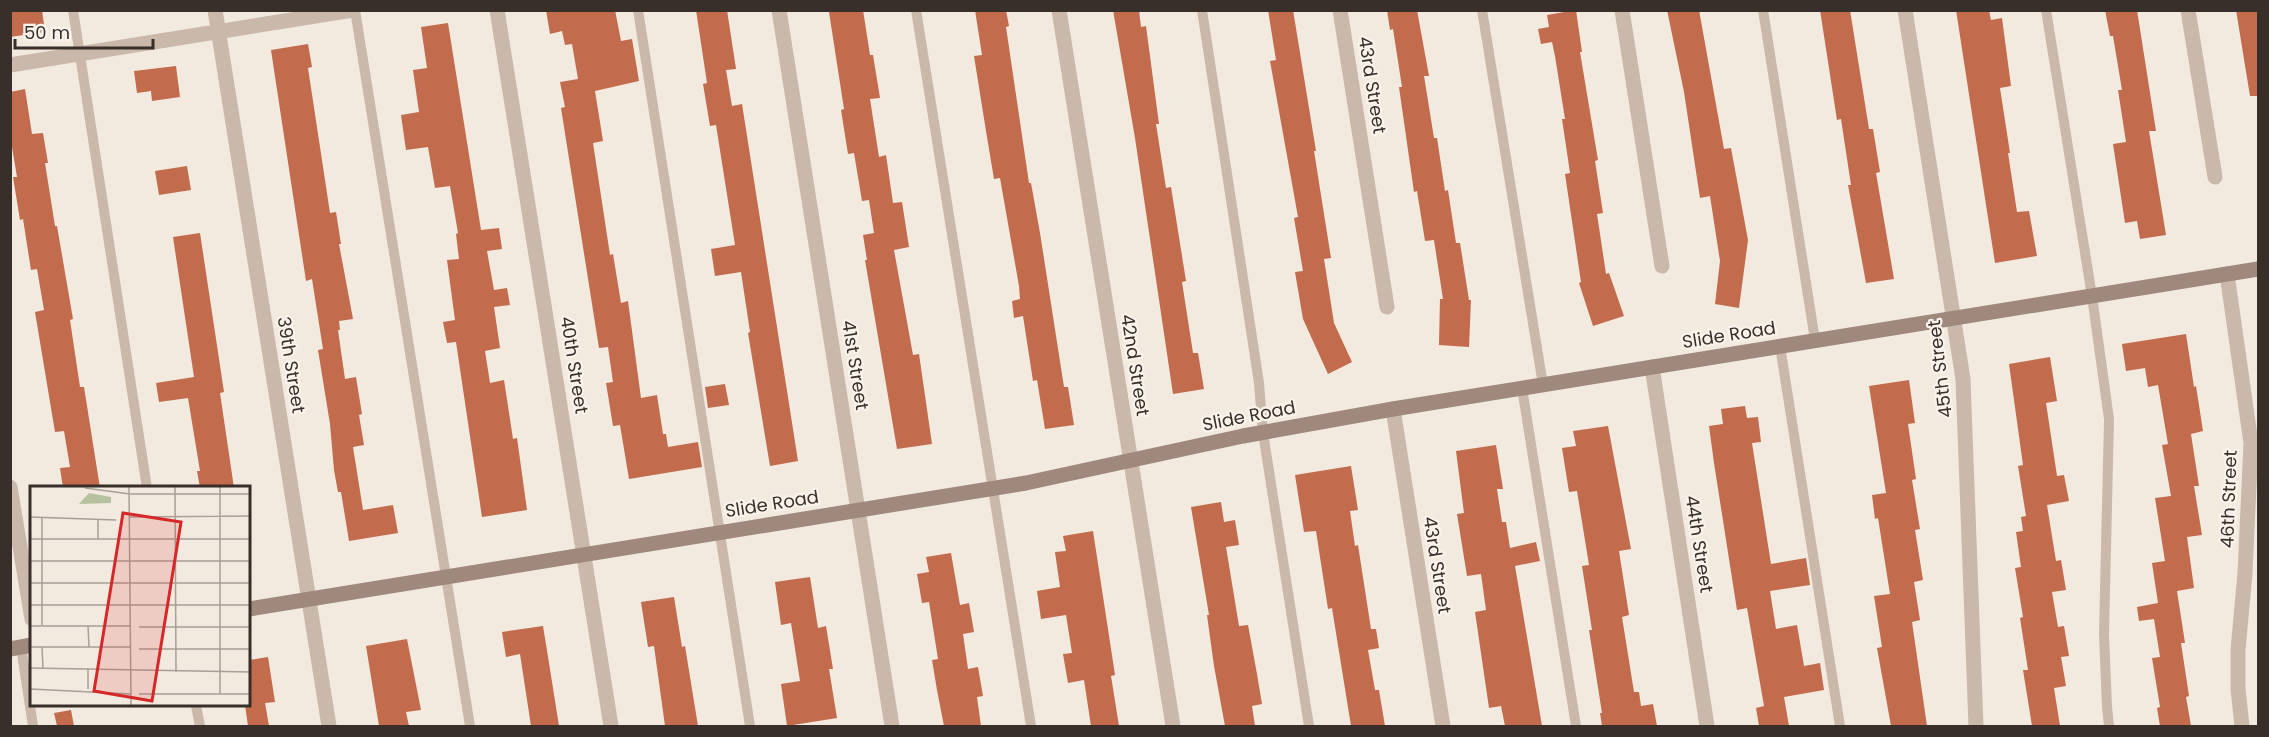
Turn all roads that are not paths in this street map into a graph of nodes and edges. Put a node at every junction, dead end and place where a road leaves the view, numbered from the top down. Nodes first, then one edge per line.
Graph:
1 (73, 10) edge
2 (215, 10) edge
3 (354, 10) edge
4 (498, 10) edge
5 (638, 10) edge
6 (779, 10) edge
7 (916, 10) edge
8 (1059, 10) edge
9 (1202, 10) edge
10 (1340, 10) edge
11 (1482, 10) edge
12 (1622, 10) edge
13 (1763, 10) edge
14 (1905, 10) edge
15 (2046, 10) edge
16 (2188, 10) edge
17 (218, 32) junction
18 (80, 54) junction
19 (10, 65) edge
20 (2215, 177) dead end
21 (1662, 266) dead end
22 (2259, 269) edge
23 (2227, 274) junction
24 (2092, 296) junction
25 (1387, 307) dead end
26 (1953, 318) junction
27 (1815, 340) junction
28 (1780, 346) junction
29 (1652, 367) junction
30 (1543, 385) junction
31 (1522, 388) junction
32 (1393, 409) junction
33 (1263, 433) junction
34 (1130, 461) junction
35 (147, 486) edge
36 (10, 487) edge
37 (993, 488) junction
38 (858, 510) junction
39 (719, 533) junction
40 (584, 555) junction
41 (446, 577) junction
42 (309, 600) junction
43 (30, 607) edge
44 (250, 609) edge
45 (21, 647) edge
46 (30, 706) edge
47 (30, 707) edge
48 (196, 707) edge
49 (33, 726) edge
50 (200, 726) edge
51 (329, 726) edge
52 (470, 726) edge
53 (611, 726) edge
54 (750, 726) edge
55 (892, 726) edge
56 (1031, 726) edge
57 (1173, 726) edge
58 (1309, 726) edge
59 (1443, 726) edge
60 (1576, 726) edge
61 (1707, 726) edge
62 (1840, 726) edge
63 (1976, 726) edge
64 (2109, 726) edge
65 (2242, 726) edge

1 - 18 lane
2 - 17 street, 39th Street
3 - 17 street
3 - 41 lane
4 - 40 street, 40th Street
5 - 39 lane
6 - 38 street, 41st Street
7 - 37 lane
8 - 34 street, 42nd Street
9 - 33 lane
10 - 25 street, 43rd Street
11 - 30 lane
12 - 21 street
13 - 27 lane
14 - 26 street, 45th Street
15 - 24 lane
16 - 20 street
17 - 18 street
17 - 42 street, 39th Street
18 - 19 street
18 - 35 lane
22 - 23 main road, Slide Road
23 - 24 main road, Slide Road
23 - 65 street, 46th Street
24 - 26 main road, Slide Road
24 - 64 lane
26 - 27 main road, Slide Road
26 - 63 street, 45th Street
27 - 28 main road, Slide Road
28 - 29 main road, Slide Road
28 - 62 lane
29 - 30 main road, Slide Road
29 - 61 street, 44th Street
30 - 31 main road, Slide Road
31 - 32 main road, Slide Road
31 - 60 lane
32 - 33 main road, Slide Road
32 - 59 street, 43rd Street
33 - 34 main road, Slide Road
33 - 58 lane
34 - 37 main road, Slide Road
34 - 57 street, 42nd Street
36 - 43 street
37 - 38 main road, Slide Road
37 - 56 lane
38 - 39 main road, Slide Road
38 - 55 street, 41st Street
39 - 40 main road, Slide Road
39 - 54 lane
40 - 41 main road, Slide Road
40 - 53 street, 40th Street
41 - 42 main road, Slide Road
41 - 52 lane
42 - 44 main road, Slide Road
42 - 51 street, 39th Street
45 - 46 lane
47 - 49 lane
48 - 50 lane

